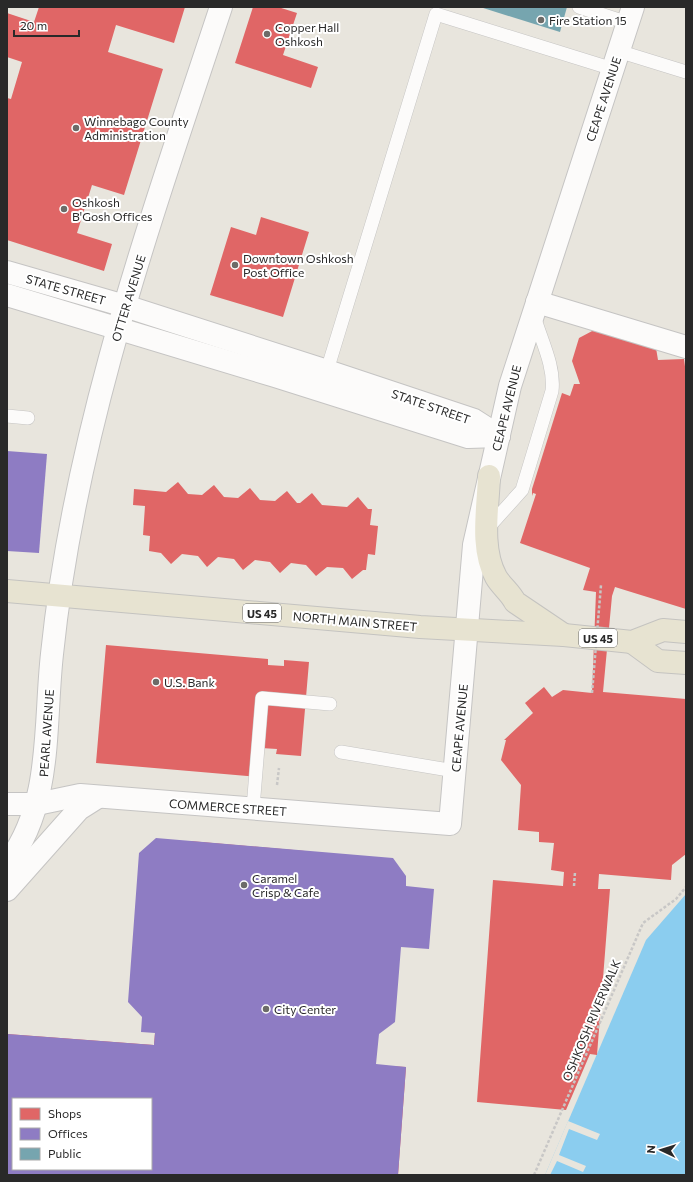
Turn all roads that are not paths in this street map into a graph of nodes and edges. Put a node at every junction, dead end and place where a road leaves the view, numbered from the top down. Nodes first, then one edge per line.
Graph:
1 (221, 7) edge
2 (579, 7) edge
3 (630, 15) edge
4 (616, 60) junction
5 (686, 72) edge
6 (7, 272) edge
7 (7, 294) edge
8 (125, 306) junction
9 (535, 308) junction
10 (118, 329) junction
11 (686, 347) edge
12 (324, 380) junction
13 (7, 416) edge
14 (28, 418) dead end
15 (499, 436) junction
16 (489, 476) joint
17 (480, 537) junction
18 (7, 591) edge
19 (58, 595) junction
20 (467, 630) junction
21 (686, 632) edge
22 (564, 635) junction
23 (632, 642) junction
24 (686, 663) edge
25 (330, 704) dead end
26 (341, 752) dead end
27 (455, 771) junction
28 (98, 797) junction
29 (7, 804) edge
30 (37, 804) junction
31 (253, 808) junction
32 (450, 824) joint
33 (7, 864) edge
34 (7, 890) edge

1 - 8 street, OTTER AVENUE
2 - 3 lane
3 - 4 street, CEAPE AVENUE
4 - 5 lane
4 - 9 street, CEAPE AVENUE
4 - 12 lane
6 - 8 street, STATE STREET
7 - 10 street, STATE STREET
8 - 10 street, OTTER AVENUE
8 - 12 street, STATE STREET
9 - 11 street
9 - 15 street, CEAPE AVENUE
9 - 17 lane
10 - 12 street, STATE STREET
10 - 19 street, OTTER AVENUE
12 - 15 street, STATE STREET
13 - 14 lane
15 - 16 street, CEAPE AVENUE
16 - 17 main road
17 - 20 street, CEAPE AVENUE
17 - 22 main road
18 - 19 main road, NORTH MAIN STREET / US 45
19 - 20 main road, NORTH MAIN STREET / US 45
19 - 30 street, PEARL AVENUE
20 - 22 main road, NORTH MAIN STREET / US 45
20 - 27 street, CEAPE AVENUE
21 - 23 main road, NORTH MAIN STREET / US 45
22 - 23 main road, NORTH MAIN STREET / US 45
23 - 24 main road, US 45
25 - 31 lane
26 - 27 lane
27 - 32 street, CEAPE AVENUE
28 - 30 street, COMMERCE STREET
28 - 31 street, COMMERCE STREET
28 - 34 street
29 - 30 street, COMMERCE STREET
30 - 33 street, PEARL AVENUE
31 - 32 street, COMMERCE STREET

